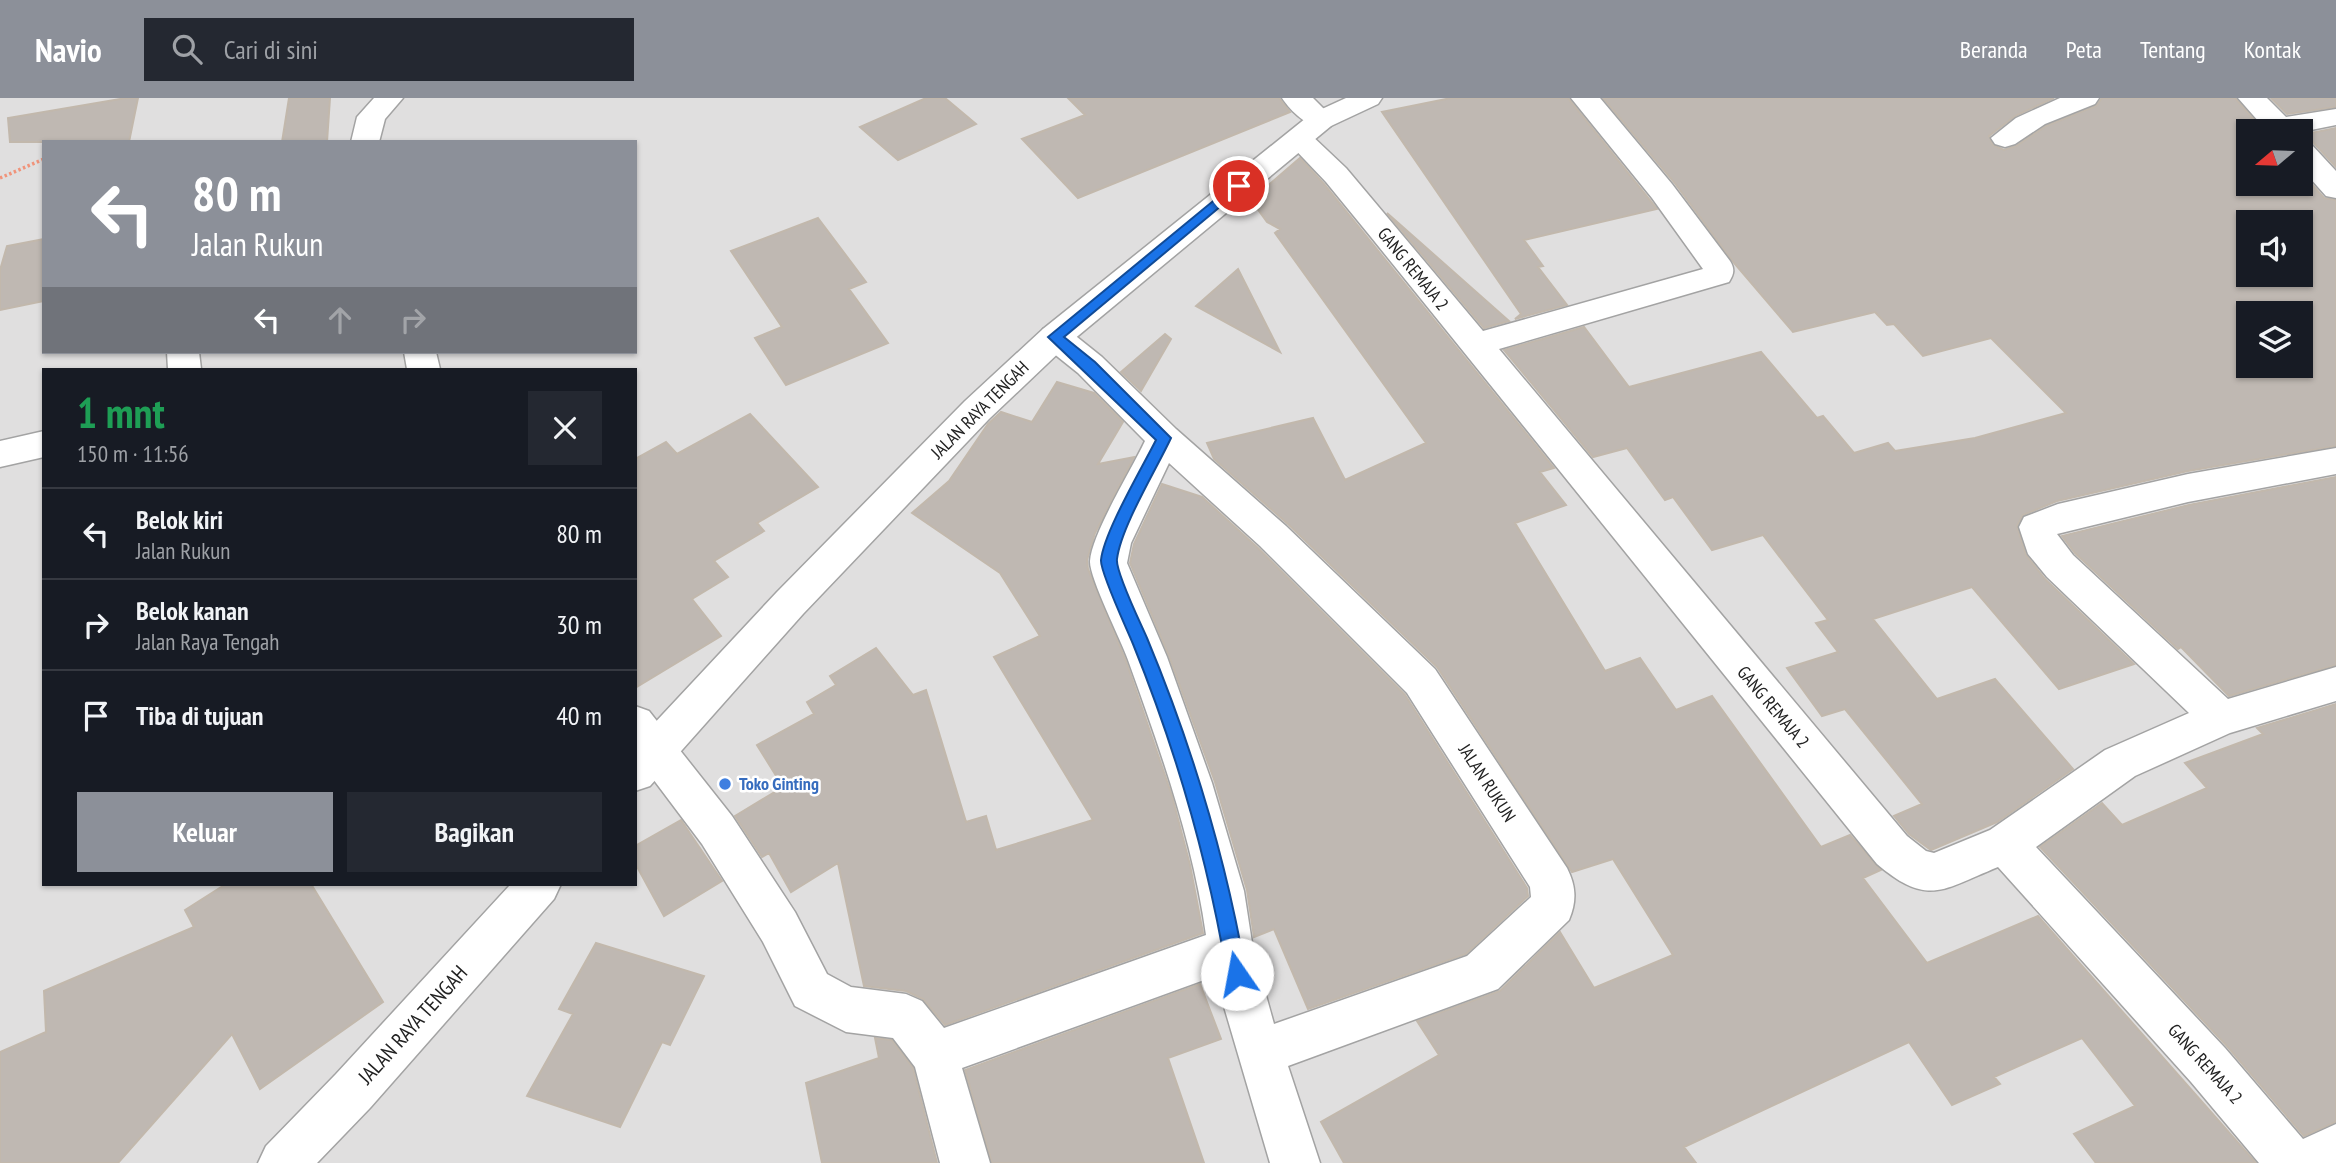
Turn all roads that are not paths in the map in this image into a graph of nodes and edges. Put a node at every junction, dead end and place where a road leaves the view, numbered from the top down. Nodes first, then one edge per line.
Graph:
1 (389, 98) edge
2 (1368, 98) edge
3 (1585, 98) edge
4 (2085, 98) edge
5 (2252, 98) edge
6 (2336, 117) edge
7 (1305, 119) edge
8 (2271, 119) edge
9 (2314, 122) edge
10 (2005, 138) dead end
11 (365, 140) edge
12 (2314, 164) edge
13 (2336, 189) edge
14 (1055, 337) junction
15 (1474, 345) junction
16 (1164, 438) junction
17 (42, 444) edge
18 (0, 454) edge
19 (2336, 461) edge
20 (2336, 684) edge
21 (2221, 718) junction
22 (643, 748) edge
23 (2005, 844) junction
24 (537, 886) edge
25 (1231, 950) junction
26 (1261, 1052) junction
27 (935, 1055) junction
28 (2336, 1149) edge
29 (284, 1163) edge
30 (965, 1163) edge
31 (1295, 1163) edge
32 (2291, 1163) edge
33 (2304, 1163) edge

1 - 11 street
2 - 7 street, JALAN RAYA TENGAH
3 - 15 street
4 - 10 street
5 - 8 street
6 - 9 street
7 - 14 street, JALAN RAYA TENGAH
7 - 15 street, GANG REMAJA 2
12 - 13 street
14 - 16 street, JALAN RUKUN
14 - 22 street, JALAN RAYA TENGAH
15 - 23 street, GANG REMAJA 2
16 - 25 street
16 - 26 street, JALAN RUKUN
17 - 18 street
19 - 21 street
20 - 21 street
21 - 23 street
22 - 27 street
23 - 32 street, GANG REMAJA 2
24 - 29 street, JALAN RAYA TENGAH
25 - 26 street
25 - 27 street
26 - 31 street
27 - 30 street
28 - 33 street

